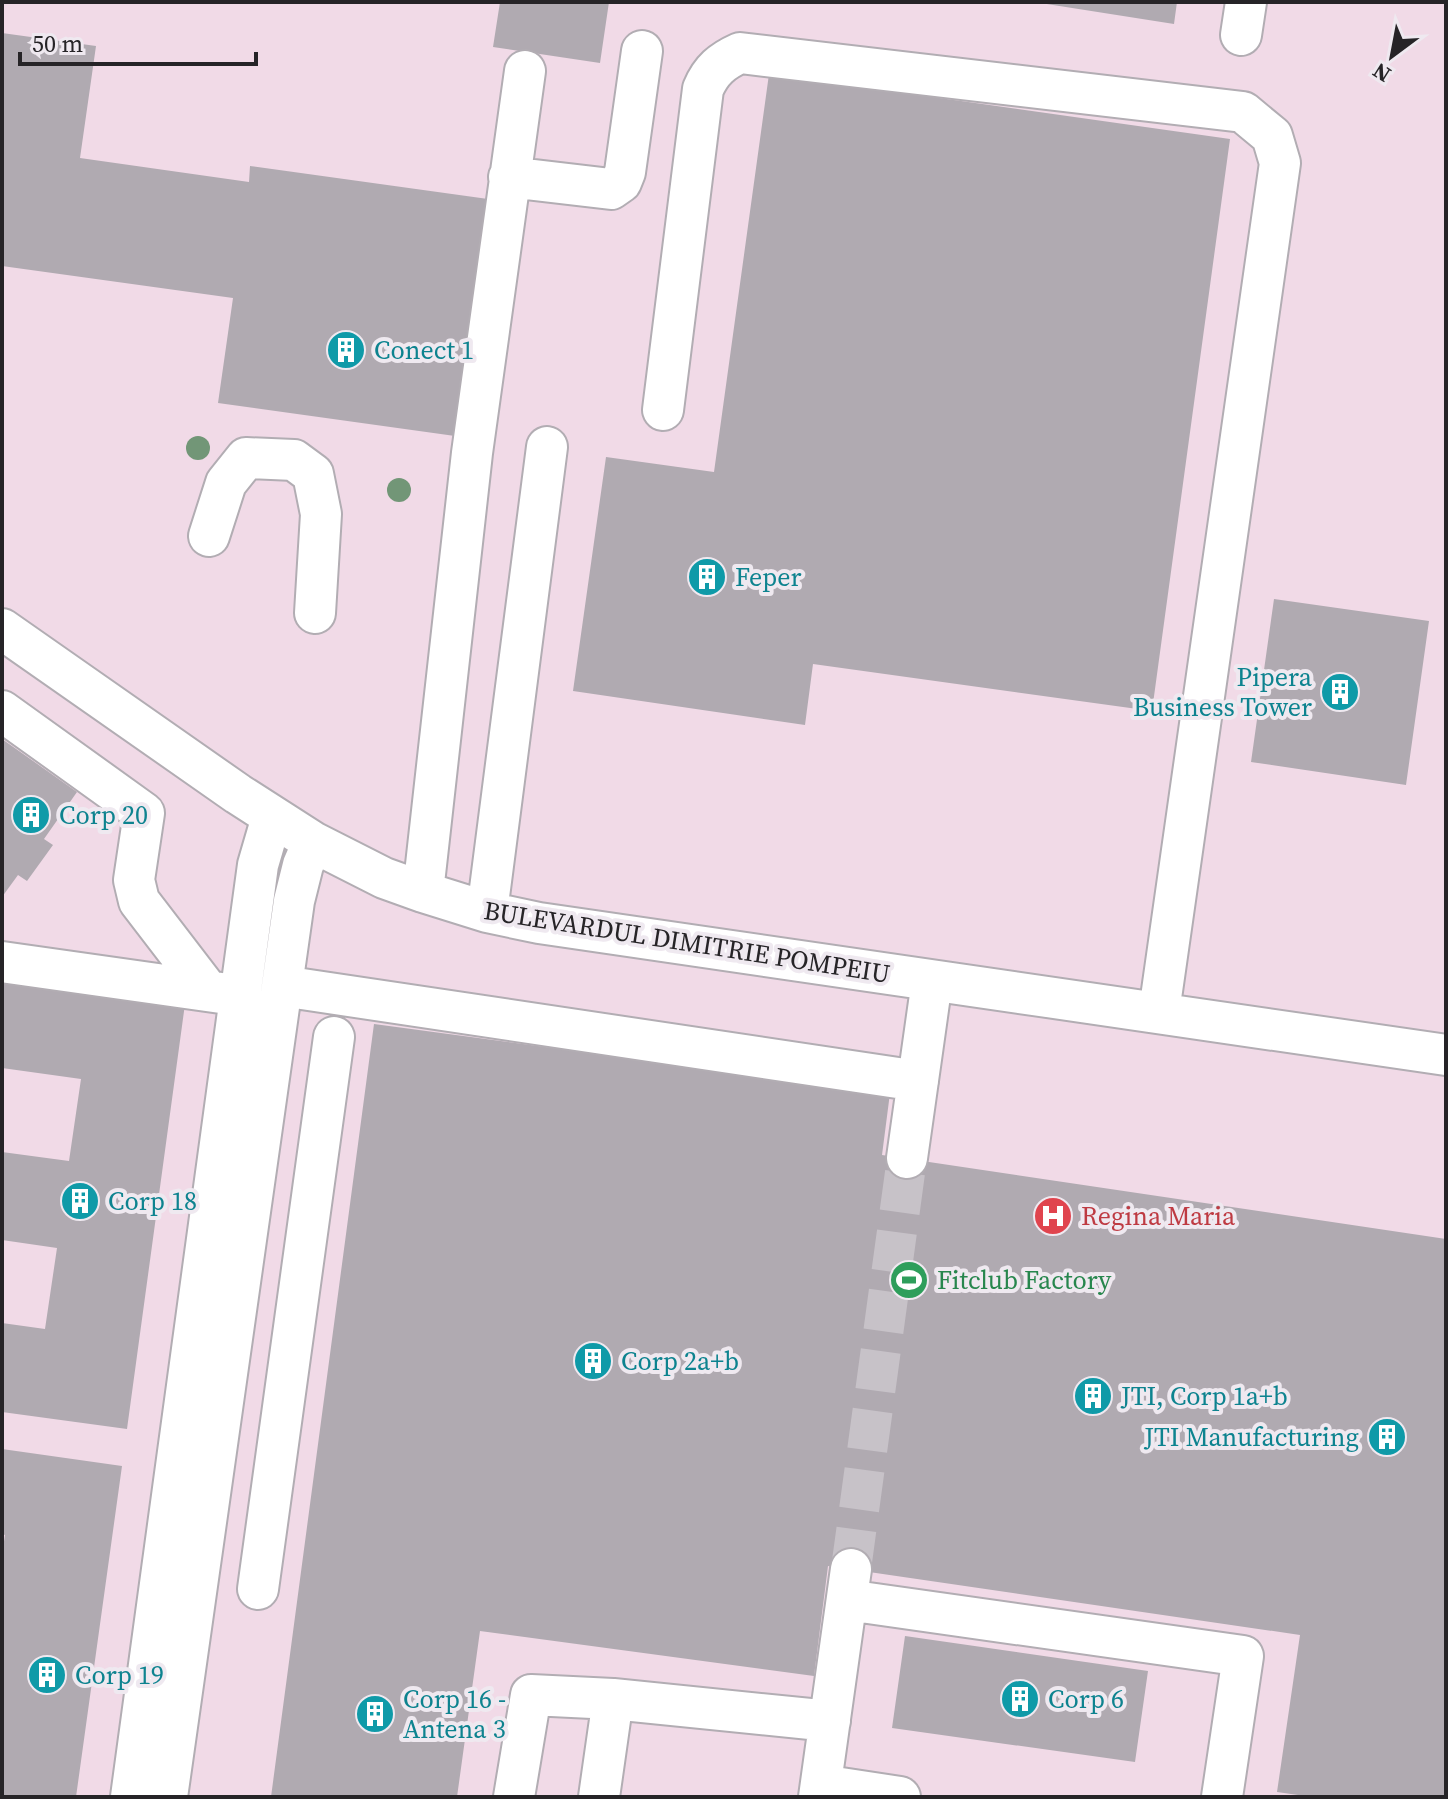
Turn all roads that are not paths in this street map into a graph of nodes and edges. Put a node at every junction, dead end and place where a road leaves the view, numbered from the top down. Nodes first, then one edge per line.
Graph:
1 (642, 51) dead end
2 (525, 71) dead end
3 (509, 177) junction
4 (663, 410) dead end
5 (547, 447) dead end
6 (209, 536) dead end
7 (315, 613) dead end
8 (2, 629) edge
9 (2, 711) edge
10 (272, 817) junction
11 (313, 842) junction
12 (423, 892) junction
13 (487, 912) junction
14 (2, 962) edge
15 (932, 981) junction
16 (282, 986) junction
17 (224, 994) junction
18 (1159, 1012) junction
19 (334, 1037) dead end
20 (1446, 1055) edge
21 (918, 1081) junction
22 (907, 1158) tunnel mouth
23 (234, 1322) junction
24 (293, 1332) junction
25 (258, 1589) dead end
26 (613, 1699) junction
27 (830, 1721) junction
28 (820, 1791) edge
29 (131, 1797) edge
30 (167, 1797) edge
31 (514, 1797) edge
32 (599, 1797) edge
33 (900, 1797) edge
34 (1222, 1797) edge

1 - 3 street
2 - 3 street
3 - 12 street
4 - 18 street
5 - 13 street
6 - 7 street
8 - 10 street, BULEVARDUL DIMITRIE POMPEIU
9 - 17 street
10 - 11 street, BULEVARDUL DIMITRIE POMPEIU
10 - 17 street
11 - 12 street, BULEVARDUL DIMITRIE POMPEIU
11 - 16 street
12 - 13 street, BULEVARDUL DIMITRIE POMPEIU
13 - 15 street, BULEVARDUL DIMITRIE POMPEIU
14 - 17 street
15 - 18 street, BULEVARDUL DIMITRIE POMPEIU
15 - 21 street
16 - 21 street
16 - 23 street
17 - 29 street
18 - 20 street, BULEVARDUL DIMITRIE POMPEIU
19 - 24 street
21 - 22 street
23 - 24 street
23 - 30 street
24 - 25 street
26 - 27 street
26 - 31 street
26 - 32 street
27 - 28 street
27 - 34 street
28 - 33 street

